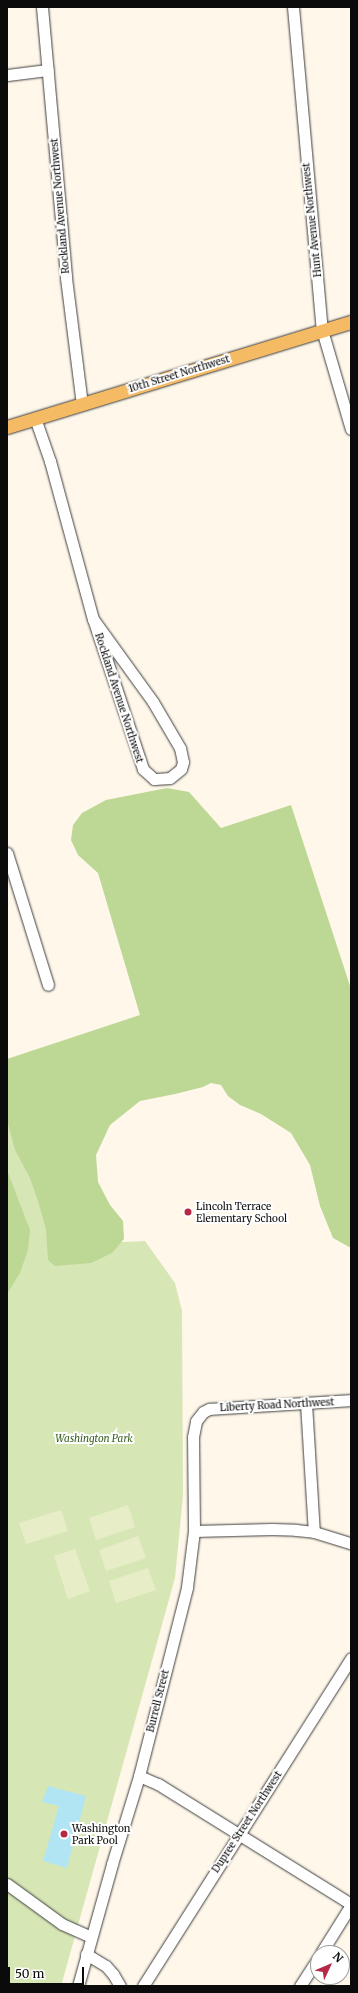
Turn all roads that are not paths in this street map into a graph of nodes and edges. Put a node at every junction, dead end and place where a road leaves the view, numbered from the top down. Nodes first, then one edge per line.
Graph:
1 (42, 7) edge
2 (293, 7) edge
3 (48, 70) junction
4 (7, 75) edge
5 (351, 322) edge
6 (322, 330) junction
7 (82, 404) junction
8 (35, 418) junction
9 (7, 427) edge
10 (351, 429) edge
11 (93, 619) junction
12 (7, 853) edge
13 (48, 985) dead end
14 (351, 1400) edge
15 (306, 1403) junction
16 (203, 1412) joint
17 (194, 1531) junction
18 (314, 1532) junction
19 (351, 1543) edge
20 (349, 1665) edge
21 (139, 1776) junction
22 (239, 1834) junction
23 (7, 1884) edge
24 (351, 1904) edge
25 (91, 1937) junction
26 (326, 1945) edge
27 (86, 1954) junction
28 (310, 1970) edge
29 (78, 1986) edge
30 (120, 1986) edge
31 (143, 1986) edge
32 (300, 1986) edge

1 - 3 street, Rockland Avenue Northwest
2 - 6 street, Hunt Avenue Northwest
3 - 4 street
3 - 7 street, Rockland Avenue Northwest
5 - 6 main road, 10th Street Northwest
6 - 7 main road, 10th Street Northwest
6 - 10 street, Hunt Avenue Northwest
7 - 8 main road, 10th Street Northwest
8 - 9 main road, 10th Street Northwest
8 - 11 street, Rockland Avenue Northwest
11 - 11 street, Rockland Avenue Northwest
12 - 13 street
14 - 15 street, Liberty Road Northwest
15 - 16 street, Liberty Road Northwest
15 - 18 street
16 - 17 street, Burrell Street
17 - 18 street
17 - 21 street, Burrell Street
18 - 19 street
20 - 22 street, Dupree Street Northwest
21 - 22 street
21 - 25 street, Burrell Street
22 - 24 street
22 - 31 street, Dupree Street Northwest
23 - 25 street
24 - 26 street
25 - 27 street, Burrell Street
27 - 29 street, Burrell Street
27 - 30 street
28 - 32 street

